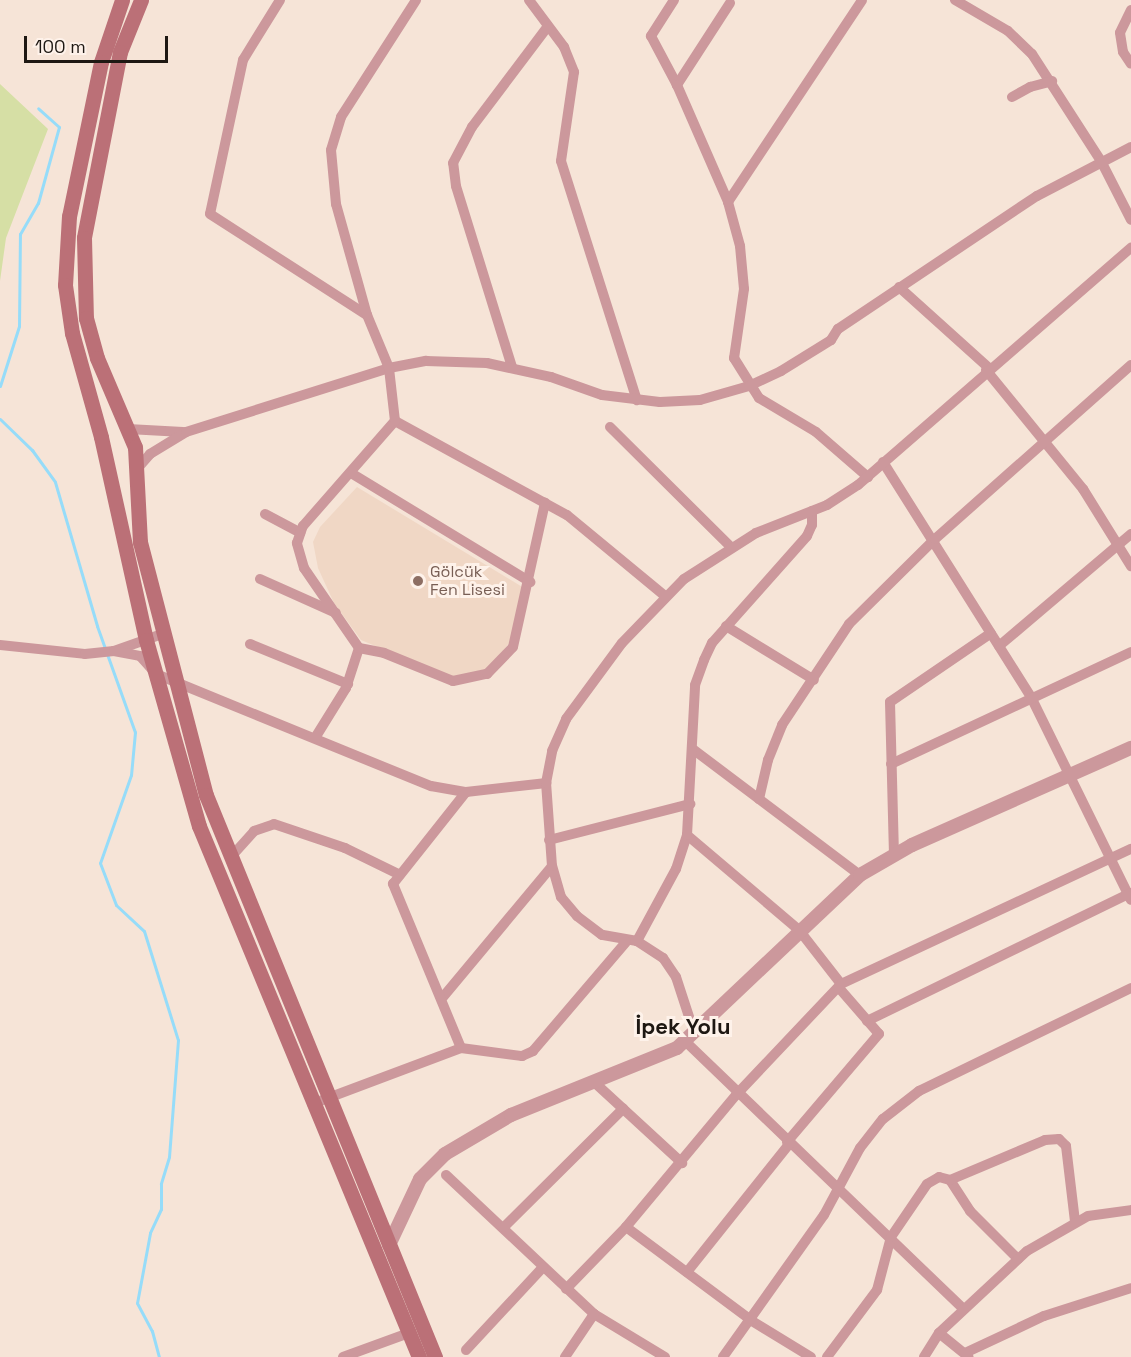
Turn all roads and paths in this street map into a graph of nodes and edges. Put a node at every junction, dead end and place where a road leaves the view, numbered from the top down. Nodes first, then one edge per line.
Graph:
1 (122, 0) edge
2 (141, 0) edge
3 (280, 0) edge
4 (416, 0) edge
5 (529, 0) edge
6 (674, 0) edge
7 (862, 0) edge
8 (955, 0) edge
9 (730, 3) dead end
10 (1131, 10) edge
11 (548, 26) junction
12 (1131, 63) edge
13 (1052, 81) junction
14 (677, 85) junction
15 (1012, 97) dead end
16 (1131, 147) edge
17 (1101, 161) junction
18 (728, 202) junction
19 (1131, 220) edge
20 (1131, 248) edge
21 (899, 287) junction
22 (367, 315) junction
23 (1131, 365) edge
24 (389, 368) junction
25 (512, 368) junction
26 (988, 369) junction
27 (749, 386) junction
28 (637, 400) junction
29 (395, 421) junction
30 (610, 427) dead end
31 (128, 429) junction
32 (186, 432) junction
33 (101, 437) junction
34 (1047, 440) junction
35 (883, 462) junction
36 (137, 469) junction
37 (108, 471) junction
38 (351, 473) junction
39 (868, 477) junction
40 (545, 502) junction
41 (812, 512) junction
42 (265, 514) dead end
43 (300, 533) junction
44 (1131, 534) edge
45 (935, 539) junction
46 (1120, 545) junction
47 (730, 547) junction
48 (1131, 566) edge
49 (260, 579) dead end
50 (530, 582) junction
51 (666, 596) junction
52 (338, 614) junction
53 (726, 626) junction
54 (992, 633) junction
55 (162, 634) junction
56 (146, 640) junction
57 (250, 644) dead end
58 (0, 645) edge
59 (999, 646) junction
60 (359, 648) junction
61 (114, 651) junction
62 (1131, 652) edge
63 (156, 674) junction
64 (175, 678) junction
65 (814, 680) junction
66 (348, 684) junction
67 (1031, 697) junction
68 (315, 738) junction
69 (1131, 748) edge
70 (694, 750) junction
71 (891, 764) junction
72 (1070, 775) junction
73 (546, 783) junction
74 (466, 792) junction
75 (759, 799) junction
76 (690, 804) junction
77 (687, 835) junction
78 (549, 840) junction
79 (1131, 849) edge
80 (894, 855) junction
81 (1112, 857) junction
82 (230, 858) junction
83 (552, 866) junction
84 (400, 875) junction
85 (860, 875) junction
86 (1130, 896) edge
87 (799, 930) junction
88 (631, 942) junction
89 (840, 987) junction
90 (1131, 988) edge
91 (442, 997) junction
92 (867, 1021) junction
93 (690, 1037) junction
94 (461, 1048) junction
95 (594, 1082) junction
96 (736, 1095) junction
97 (330, 1099) junction
98 (312, 1104) junction
99 (623, 1108) junction
100 (788, 1143) junction
101 (682, 1163) junction
102 (446, 1175) dead end
103 (950, 1180) junction
104 (838, 1192) junction
105 (1131, 1210) edge
106 (1076, 1222) junction
107 (504, 1227) junction
108 (626, 1227) junction
109 (891, 1237) junction
110 (389, 1245) junction
111 (1018, 1259) junction
112 (543, 1266) junction
113 (687, 1272) junction
114 (1131, 1288) edge
115 (566, 1289) junction
116 (963, 1309) junction
117 (594, 1314) junction
118 (752, 1321) junction
119 (409, 1333) junction
120 (939, 1333) junction
121 (466, 1350) dead end
122 (967, 1355) edge
123 (343, 1357) edge
124 (419, 1357) edge
125 (435, 1357) edge
126 (565, 1357) edge
127 (665, 1357) edge
128 (723, 1357) edge
129 (811, 1357) edge
130 (827, 1357) edge
131 (924, 1357) edge

1 - 33 main road
2 - 31 main road
3 - 22 street
4 - 22 street
5 - 11 street
6 - 14 street
7 - 18 street
8 - 13 street
9 - 14 street
10 - 12 street
11 - 25 street
11 - 28 street
13 - 15 street
13 - 17 street
14 - 18 street
16 - 17 street
17 - 19 street
17 - 21 street
18 - 27 street
20 - 26 street
21 - 26 street
21 - 27 street
22 - 24 street
23 - 34 street
24 - 25 street
24 - 29 street
24 - 32 street
25 - 28 street
26 - 34 street
26 - 35 street
27 - 28 street
27 - 39 street
29 - 38 street
29 - 40 street
30 - 47 street
31 - 32 street
31 - 33 main road
31 - 36 main road
32 - 36 street
33 - 37 main road
34 - 45 street
34 - 46 street
35 - 39 street
35 - 45 street
36 - 37 main road
36 - 55 main road
37 - 56 main road
38 - 43 street
38 - 50 street
39 - 41 street
40 - 50 street
40 - 51 street
41 - 47 street
41 - 53 street
42 - 43 street
43 - 52 street
44 - 46 street
45 - 54 street
45 - 65 street
46 - 48 street
46 - 59 street
47 - 51 street
49 - 52 street
50 - 60 street
51 - 73 street
52 - 60 street
53 - 65 street
53 - 70 street
54 - 59 street
54 - 71 street
55 - 56 street
55 - 64 main road
56 - 61 street
56 - 63 main road
57 - 66 street
58 - 61 street
59 - 67 street
60 - 66 street
61 - 63 street
62 - 67 street
63 - 64 street
63 - 98 main road
64 - 68 street
64 - 82 main road
65 - 75 street
66 - 68 street
67 - 71 street
67 - 72 street
68 - 74 street
69 - 72 street
70 - 75 street
70 - 76 street
71 - 80 street
72 - 80 street
72 - 81 street
73 - 74 street
73 - 78 street
74 - 84 street
75 - 85 street
76 - 77 street
76 - 78 street
77 - 87 street
77 - 88 street
78 - 83 street
79 - 81 street
80 - 85 street
81 - 86 street
81 - 89 street
82 - 84 street
82 - 97 main road
83 - 88 street
83 - 91 street
84 - 91 street
85 - 87 street
86 - 92 street
87 - 89 street
87 - 93 street
88 - 93 street
88 - 94 street
89 - 92 street
89 - 96 street
90 - 104 street
91 - 94 street
92 - 100 street
93 - 95 street
93 - 96 street
94 - 97 street
95 - 99 street
95 - 110 street
96 - 100 street
96 - 101 street
97 - 98 street
97 - 110 main road
98 - 119 main road
99 - 101 street
99 - 107 street
100 - 104 street
100 - 113 street
101 - 108 street
102 - 107 street
103 - 106 street
103 - 109 street
103 - 111 street
104 - 109 street
104 - 118 street
105 - 106 street
106 - 111 street
107 - 112 street
108 - 113 street
108 - 115 street
109 - 116 street
109 - 130 street
110 - 125 main road
111 - 116 street
112 - 115 street
112 - 121 street
113 - 118 street
114 - 122 street
115 - 117 street
116 - 120 street
117 - 126 street
117 - 127 street
118 - 128 street
118 - 129 street
119 - 123 street
119 - 124 main road
120 - 122 street
120 - 131 street

